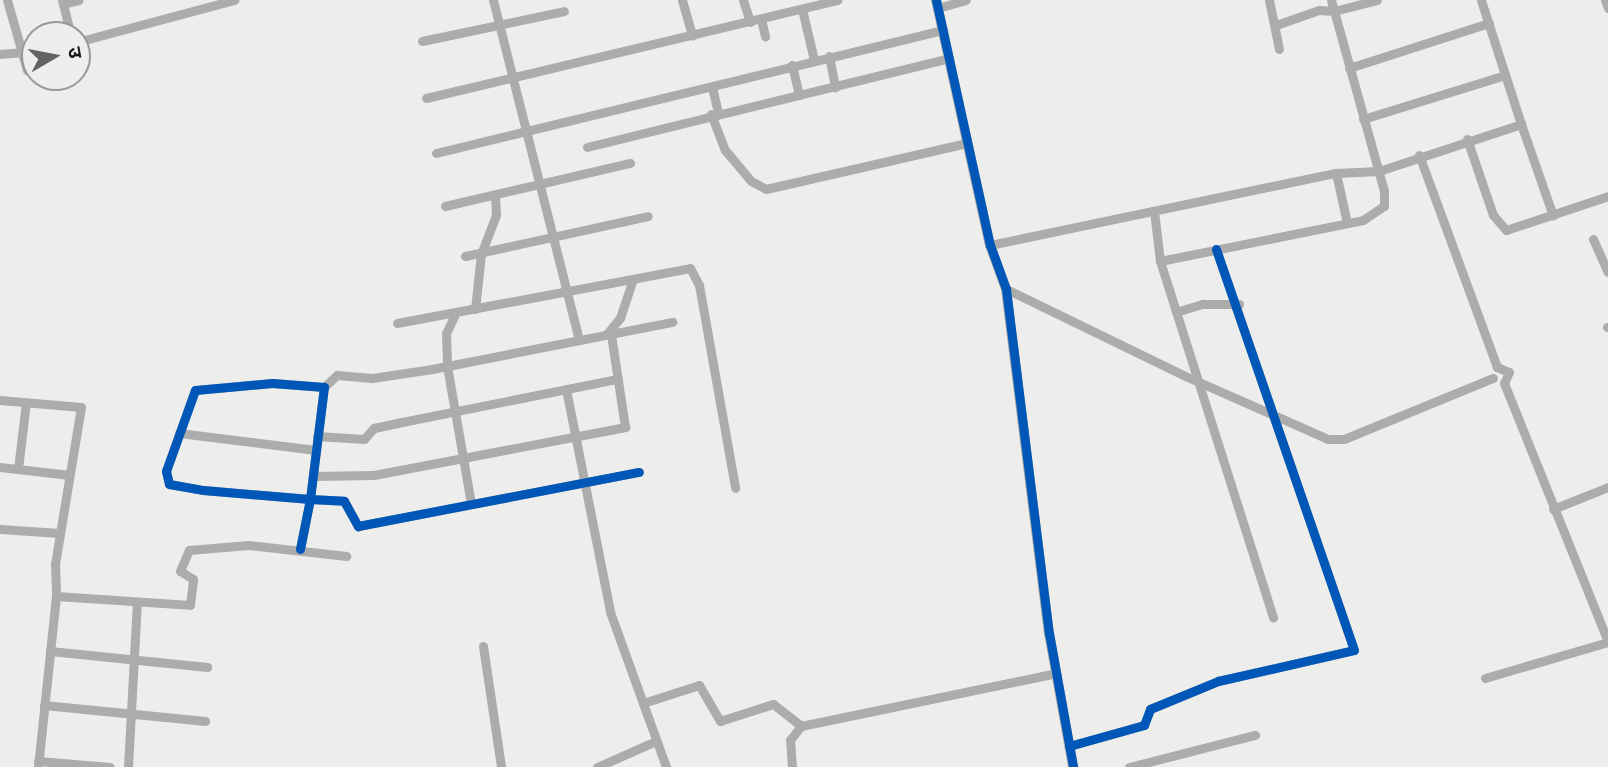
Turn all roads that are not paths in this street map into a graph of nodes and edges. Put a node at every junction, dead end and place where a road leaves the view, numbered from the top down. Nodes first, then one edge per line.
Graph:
1 (7, 0) edge
2 (79, 0) edge
3 (179, 0) edge
4 (234, 0) edge
5 (494, 0) edge
6 (682, 0) edge
7 (743, 0) edge
8 (837, 0) edge
9 (966, 0) edge
10 (1269, 0) edge
11 (1331, 0) edge
12 (1377, 0) edge
13 (1481, 0) edge
14 (1605, 0) edge
15 (63, 2) edge
16 (937, 4) edge
17 (803, 6) edge
18 (1608, 8) edge
19 (182, 10) junction
20 (564, 11) dead end
21 (1334, 11) junction
22 (761, 19) junction
23 (68, 21) edge
24 (750, 22) junction
25 (1489, 23) junction
26 (500, 25) junction
27 (1276, 26) junction
28 (943, 30) junction
29 (692, 36) junction
30 (765, 37) dead end
31 (91, 38) edge
32 (422, 41) dead end
33 (1279, 49) dead end
34 (21, 52) joint
35 (0, 54) edge
36 (829, 56) junction
37 (949, 58) junction
38 (814, 60) junction
39 (792, 65) junction
40 (1349, 68) junction
41 (1505, 75) junction
42 (513, 79) junction
43 (712, 87) junction
44 (835, 87) junction
45 (799, 95) junction
46 (426, 98) dead end
47 (715, 113) junction
48 (1363, 119) junction
49 (1521, 124) junction
50 (526, 134) junction
51 (1467, 139) junction
52 (967, 143) junction
53 (587, 147) dead end
54 (436, 153) dead end
55 (1419, 155) junction
56 (630, 163) dead end
57 (1379, 171) junction
58 (1336, 173) junction
59 (539, 186) junction
60 (495, 195) junction
61 (1608, 195) edge
62 (444, 206) dead end
63 (1154, 211) junction
64 (648, 216) dead end
65 (1553, 216) junction
66 (1348, 223) junction
67 (552, 238) junction
68 (1593, 239) dead end
69 (990, 245) junction
70 (1216, 249) junction
71 (481, 254) junction
72 (465, 256) dead end
73 (1160, 261) junction
74 (1608, 272) edge
75 (633, 279) junction
76 (1006, 289) junction
77 (566, 293) junction
78 (1239, 304) junction
79 (475, 309) junction
80 (456, 312) junction
81 (1176, 312) junction
82 (672, 322) dead end
83 (397, 323) dead end
84 (608, 334) junction
85 (579, 340) junction
86 (447, 366) junction
87 (1497, 367) junction
88 (1493, 378) junction
89 (618, 379) junction
90 (1197, 381) junction
91 (1504, 383) junction
92 (324, 387) junction
93 (566, 390) junction
94 (0, 400) edge
95 (26, 402) junction
96 (456, 412) junction
97 (1276, 416) junction
98 (179, 433) junction
99 (317, 436) junction
100 (574, 437) junction
101 (316, 450) junction
102 (464, 458) junction
103 (0, 467) edge
104 (18, 469) junction
105 (639, 472) dead end
106 (70, 475) junction
107 (313, 476) junction
108 (582, 482) junction
109 (1608, 487) edge
110 (735, 488) dead end
111 (310, 499) junction
112 (471, 503) junction
113 (1553, 509) junction
114 (0, 528) edge
115 (60, 533) junction
116 (300, 549) junction
117 (346, 556) dead end
118 (56, 596) junction
119 (137, 603) junction
120 (1273, 618) dead end
121 (1608, 642) edge
122 (482, 646) dead end
123 (50, 651) junction
124 (136, 660) junction
125 (207, 667) dead end
126 (1056, 673) junction
127 (1485, 678) dead end
128 (642, 703) junction
129 (44, 705) junction
130 (132, 714) junction
131 (205, 721) dead end
132 (801, 726) junction
133 (1255, 735) dead end
134 (656, 741) junction
135 (1069, 746) junction
136 (38, 764) edge
137 (110, 767) edge
138 (128, 767) edge
139 (501, 767) edge
140 (597, 767) edge
141 (666, 767) edge
142 (792, 767) edge
143 (1073, 767) edge
144 (1129, 767) edge

1 - 34 street
2 - 15 street
3 - 19 street
4 - 19 street
5 - 26 street
6 - 29 street
7 - 24 street
8 - 17 street
9 - 16 street
10 - 27 street
11 - 21 street
12 - 21 street
13 - 25 street
14 - 18 street
15 - 23 street
16 - 28 street
17 - 22 street
17 - 38 street
19 - 31 street
20 - 26 street
21 - 27 street
21 - 40 street
22 - 24 street
22 - 30 street
24 - 29 street
25 - 40 street
25 - 41 street
26 - 32 street
26 - 42 street
27 - 33 street
28 - 36 street
28 - 37 street
29 - 42 street
34 - 35 street
36 - 38 street
36 - 44 street
37 - 44 street
37 - 52 street
38 - 39 street
39 - 43 street
39 - 45 street
40 - 48 street
41 - 48 street
41 - 49 street
42 - 46 street
42 - 50 street
43 - 47 street
43 - 50 street
44 - 45 street
45 - 47 street
47 - 52 street
47 - 53 street
48 - 57 street
49 - 51 street
49 - 65 street
50 - 54 street
50 - 59 street
51 - 55 street
51 - 65 street
52 - 69 street
55 - 57 street
55 - 87 street
56 - 59 street
57 - 58 street
57 - 66 street
58 - 63 street
58 - 66 street
59 - 60 street
59 - 67 street
60 - 62 street
60 - 71 street
61 - 65 street
63 - 69 street
63 - 73 street
64 - 67 street
66 - 70 street
67 - 71 street
67 - 77 street
68 - 74 street
69 - 76 street
70 - 73 street
70 - 78 street
71 - 72 street
71 - 79 street
73 - 81 street
75 - 77 street
75 - 84 street
75 - 110 street
76 - 90 street
76 - 126 street
77 - 79 street
77 - 85 street
78 - 81 street
78 - 97 street
79 - 80 street
80 - 83 street
80 - 86 street
81 - 90 street
82 - 84 street
84 - 85 street
84 - 89 street
85 - 86 street
86 - 92 street
86 - 96 street
87 - 88 street
87 - 91 street
88 - 91 street
88 - 97 street
89 - 93 street
89 - 100 street
90 - 97 street
90 - 120 street
91 - 113 street
92 - 98 street
92 - 99 street
93 - 96 street
93 - 100 street
94 - 95 street
95 - 104 street
95 - 106 street
96 - 99 street
96 - 102 street
97 - 135 street
98 - 101 street
98 - 111 street
99 - 101 street
100 - 102 street
100 - 108 street
101 - 107 street
102 - 107 street
102 - 112 street
103 - 104 street
104 - 106 street
105 - 108 street
106 - 115 street
107 - 111 street
108 - 112 street
108 - 128 street
109 - 113 street
111 - 112 street
111 - 116 street
113 - 121 street
114 - 115 street
115 - 118 street
116 - 117 street
116 - 119 street
118 - 119 street
118 - 123 street
119 - 124 street
121 - 127 street
122 - 139 street
123 - 124 street
123 - 129 street
124 - 125 street
124 - 130 street
126 - 132 street
126 - 135 street
128 - 132 street
128 - 134 street
129 - 130 street
129 - 136 street
130 - 131 street
130 - 138 street
132 - 142 street
133 - 144 street
134 - 140 street
134 - 141 street
135 - 143 street
136 - 137 street

